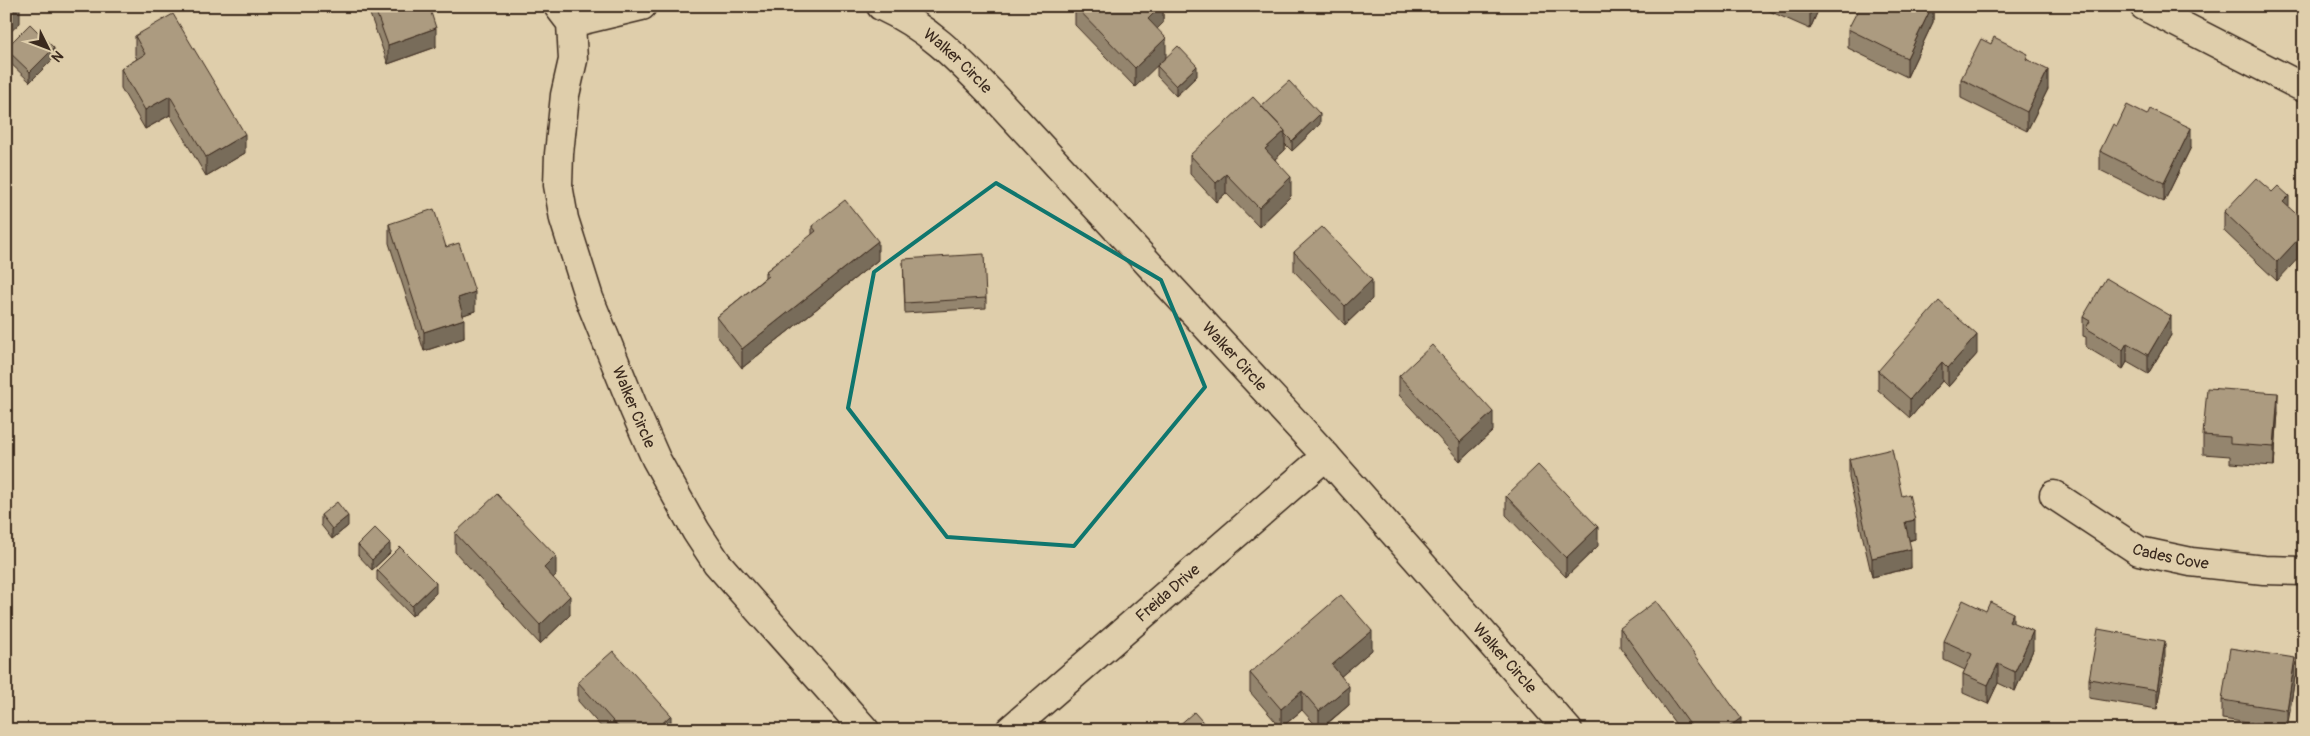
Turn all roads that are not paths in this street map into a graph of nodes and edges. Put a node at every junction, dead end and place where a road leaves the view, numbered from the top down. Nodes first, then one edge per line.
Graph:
1 (642, 6) edge
2 (881, 6) edge
3 (2144, 6) edge
4 (565, 14) edge
5 (2178, 14) edge
6 (2304, 88) edge
7 (1326, 456) junction
8 (2054, 495) dead end
9 (2304, 571) edge
10 (864, 730) edge
11 (1010, 730) edge
12 (1568, 730) edge

1 - 4 street, Walker Circle
2 - 7 street, Walker Circle
3 - 5 street
4 - 10 street, Walker Circle
5 - 6 street
7 - 11 street, Freida Drive
7 - 12 street, Walker Circle
8 - 9 street, Cades Cove

